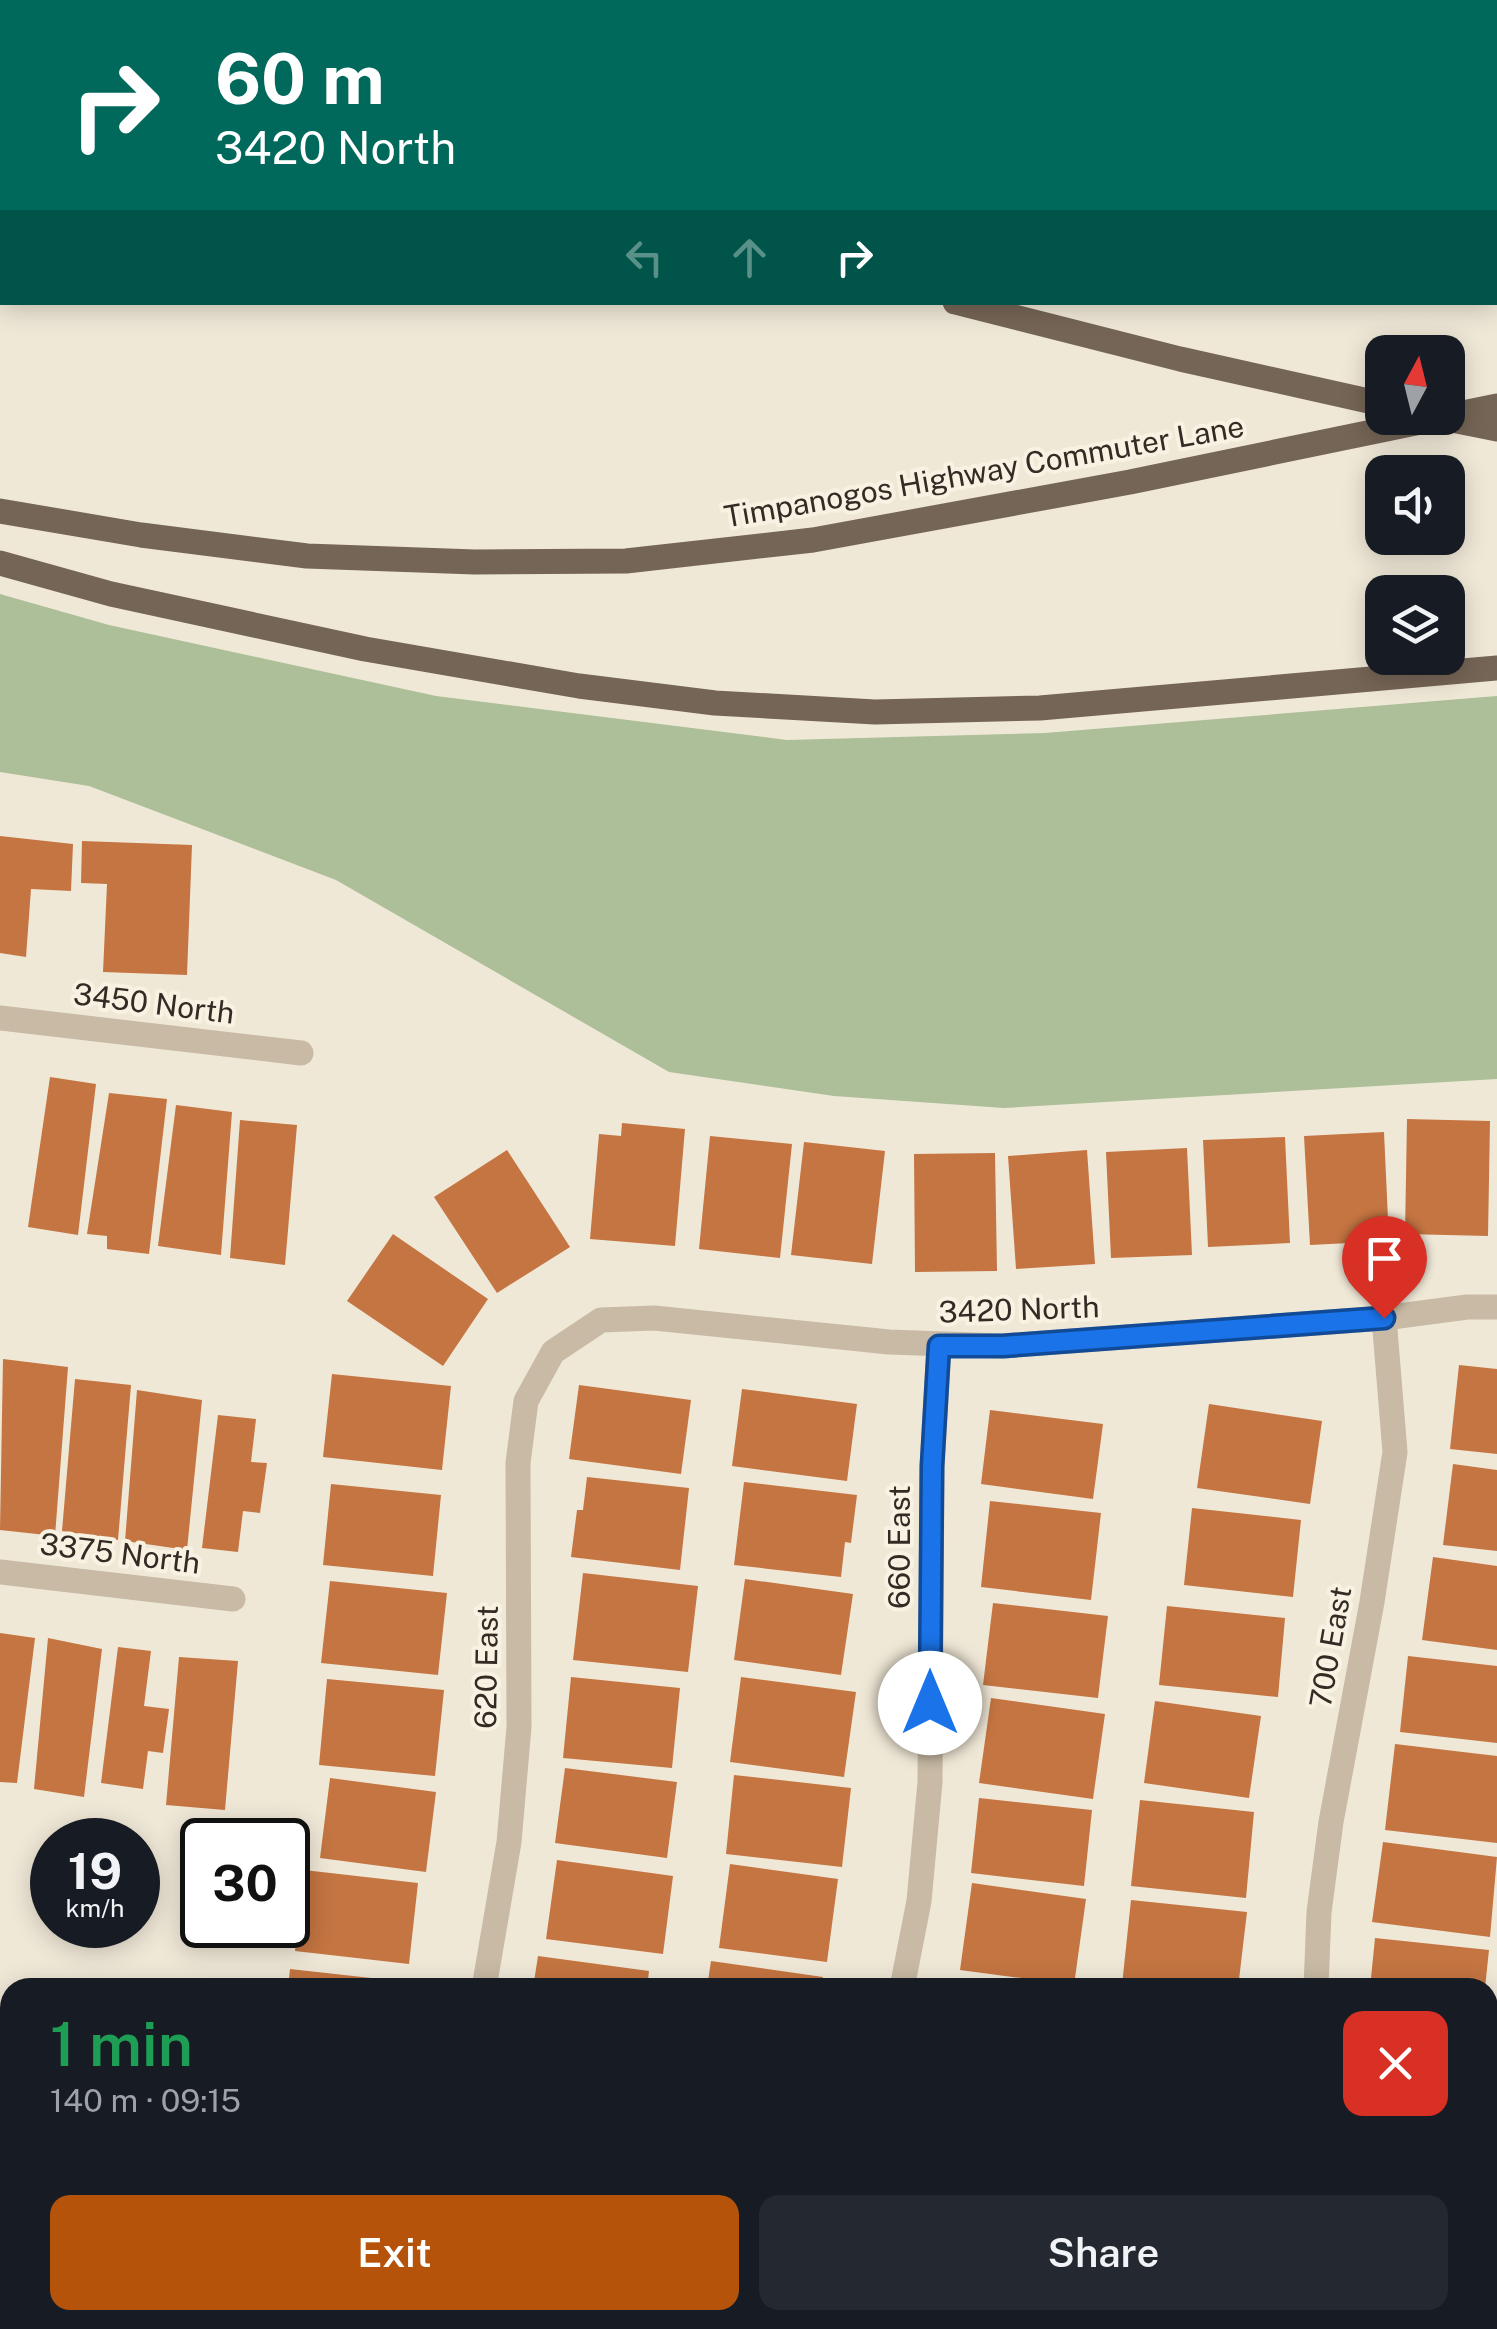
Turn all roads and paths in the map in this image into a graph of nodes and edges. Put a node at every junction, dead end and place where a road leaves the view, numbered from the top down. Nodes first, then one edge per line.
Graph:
1 (967, 305) edge
2 (1365, 400) edge
3 (1497, 406) edge
4 (1465, 413) edge
5 (1465, 422) edge
6 (1497, 429) edge
7 (1365, 433) edge
8 (0, 511) edge
9 (0, 562) edge
10 (1497, 668) edge
11 (2, 1018) edge
12 (0, 1044) edge
13 (301, 1053) dead end
14 (1497, 1307) edge
15 (1384, 1318) junction
16 (939, 1346) junction
17 (553, 1352) joint
18 (0, 1572) edge
19 (233, 1599) dead end
20 (486, 1978) edge
21 (904, 1978) edge
22 (1316, 1978) edge

1 - 2 main road
3 - 4 main road, Timpanogos Highway Commuter Lane
5 - 6 main road
7 - 8 main road, Timpanogos Highway Commuter Lane
9 - 10 main road
11 - 12 street
11 - 13 street, 3450 North
14 - 15 street, 3420 North
15 - 16 street, 3420 North
15 - 22 street, 700 East
16 - 17 street, 3420 North
16 - 21 street, 660 East
17 - 20 street, 620 East
18 - 19 street, 3375 North

